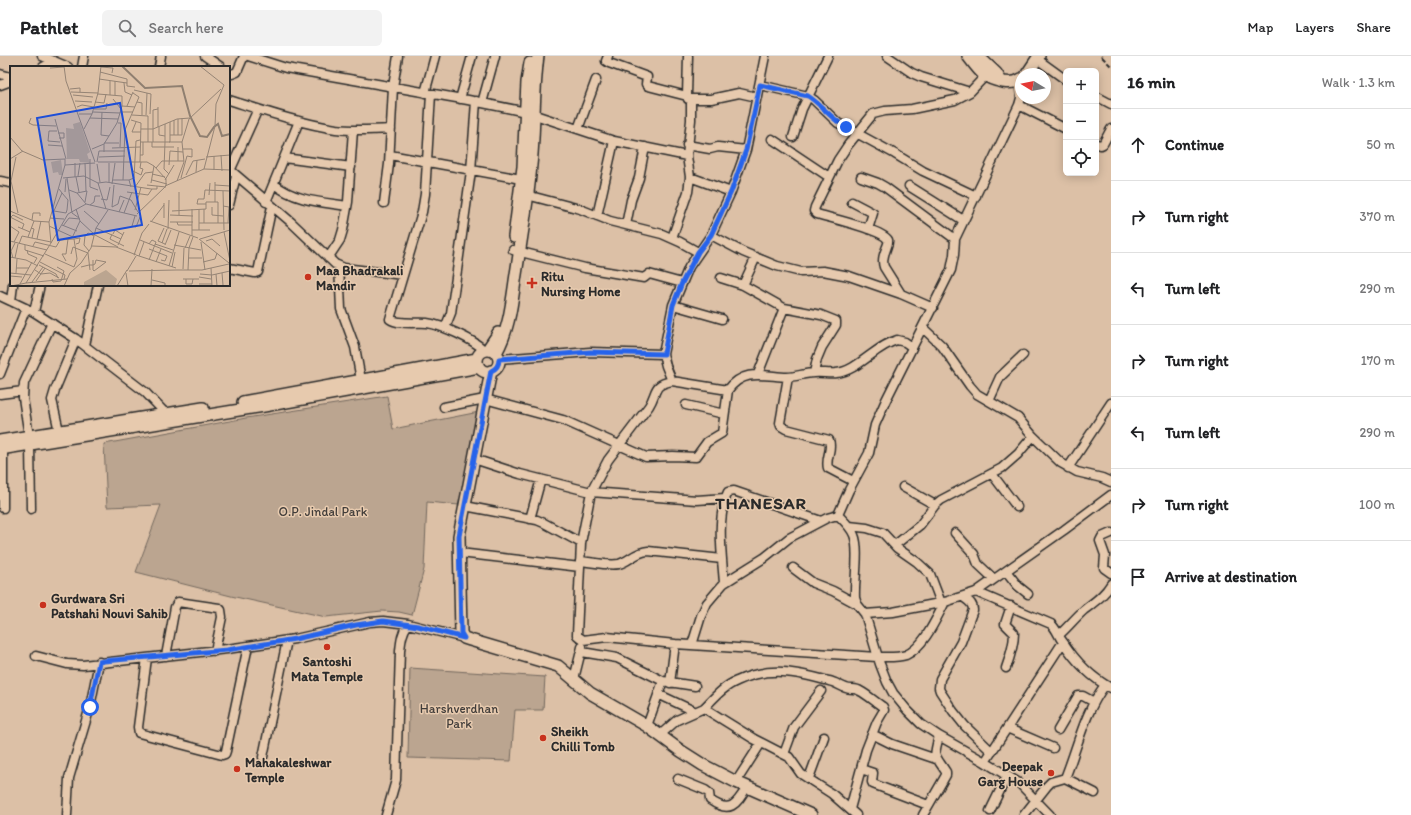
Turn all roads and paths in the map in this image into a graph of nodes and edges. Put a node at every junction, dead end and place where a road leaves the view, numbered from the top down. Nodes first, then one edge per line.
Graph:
1 (42, 56) edge
2 (84, 56) edge
3 (161, 56) edge
4 (205, 56) edge
5 (244, 56) edge
6 (248, 56) edge
7 (398, 56) edge
8 (435, 56) edge
9 (472, 56) edge
10 (495, 56) edge
11 (531, 56) edge
12 (538, 56) edge
13 (608, 56) edge
14 (688, 56) edge
15 (765, 56) edge
16 (828, 56) edge
17 (887, 56) edge
18 (968, 56) edge
19 (978, 56) edge
20 (1038, 58) edge
21 (899, 60) edge
22 (54, 61) junction
23 (45, 66) edge
24 (66, 66) edge
25 (82, 66) edge
26 (159, 66) edge
27 (220, 66) edge
28 (1030, 68) edge
29 (230, 73) edge
30 (988, 73) junction
31 (0, 74) edge
32 (10, 77) edge
33 (1063, 78) edge
34 (596, 80) dead end
35 (10, 81) edge
36 (1015, 81) edge
37 (0, 85) edge
38 (760, 85) junction
39 (393, 87) junction
40 (970, 92) junction
41 (428, 93) junction
42 (808, 96) junction
43 (758, 97) junction
44 (460, 98) junction
45 (689, 98) junction
46 (1099, 98) edge
47 (230, 100) edge
48 (479, 102) junction
49 (1111, 104) edge
50 (1019, 105) joint
51 (258, 109) junction
52 (530, 113) junction
53 (299, 121) junction
54 (1063, 127) edge
55 (1111, 128) edge
56 (391, 129) junction
57 (578, 129) junction
58 (353, 130) junction
59 (858, 132) junction
60 (793, 137) dead end
61 (772, 139) dead end
62 (614, 141) junction
63 (687, 145) junction
64 (1099, 145) edge
65 (645, 147) junction
66 (746, 150) junction
67 (390, 156) junction
68 (687, 156) junction
69 (284, 158) junction
70 (427, 162) junction
71 (350, 167) junction
72 (472, 171) junction
73 (232, 172) edge
74 (861, 176) dead end
75 (690, 177) junction
76 (829, 177) junction
77 (521, 179) junction
78 (0, 181) edge
79 (10, 183) edge
80 (274, 184) junction
81 (909, 186) dead end
82 (731, 192) junction
83 (230, 194) edge
84 (524, 194) junction
85 (976, 196) junction
86 (852, 202) dead end
87 (384, 203) dead end
88 (269, 204) junction
89 (347, 206) junction
90 (597, 216) junction
91 (964, 220) junction
92 (626, 225) junction
93 (868, 229) junction
94 (711, 235) junction
95 (672, 238) junction
96 (955, 239) junction
97 (516, 251) junction
98 (698, 252) junction
99 (756, 257) junction
100 (328, 258) junction
101 (339, 266) junction
102 (230, 268) edge
103 (403, 275) junction
104 (720, 278) dead end
105 (682, 283) junction
106 (743, 285) junction
107 (13, 286) edge
108 (40, 286) edge
109 (98, 286) edge
110 (901, 294) junction
111 (0, 296) edge
112 (11, 301) junction
113 (673, 305) junction
114 (26, 308) junction
115 (784, 308) junction
116 (933, 308) junction
117 (34, 312) junction
118 (722, 319) dead end
119 (52, 323) junction
120 (445, 328) junction
121 (923, 328) junction
122 (76, 339) junction
123 (85, 345) junction
124 (912, 347) junction
125 (664, 354) junction
126 (1024, 355) dead end
127 (487, 356) junction
128 (814, 373) junction
129 (0, 374) edge
130 (758, 374) junction
131 (788, 377) junction
132 (360, 380) junction
133 (672, 381) junction
134 (728, 390) junction
135 (23, 391) junction
136 (0, 394) edge
137 (485, 399) junction
138 (989, 401) junction
139 (1111, 402) edge
140 (686, 405) dead end
141 (444, 407) dead end
142 (724, 414) junction
143 (169, 417) junction
144 (59, 431) junction
145 (1033, 436) junction
146 (29, 440) junction
147 (619, 444) junction
148 (1, 446) edge
149 (474, 459) junction
150 (1068, 468) junction
151 (992, 474) junction
152 (541, 479) junction
153 (853, 481) junction
154 (1111, 482) edge
155 (903, 487) dead end
156 (591, 492) junction
157 (1111, 495) edge
158 (725, 498) junction
159 (935, 505) junction
160 (465, 506) junction
161 (1017, 507) dead end
162 (3, 508) dead end
163 (31, 509) dead end
164 (838, 515) junction
165 (530, 519) junction
166 (821, 521) junction
167 (849, 526) junction
168 (955, 533) dead end
169 (1111, 533) edge
170 (581, 543) junction
171 (894, 545) junction
172 (460, 553) junction
173 (722, 560) junction
174 (580, 564) junction
175 (793, 568) dead end
176 (1006, 571) junction
177 (1111, 573) edge
178 (994, 579) junction
179 (724, 583) junction
180 (1111, 584) edge
181 (976, 592) junction
182 (1028, 594) dead end
183 (963, 597) junction
184 (943, 602) junction
185 (857, 604) junction
186 (1011, 606) junction
187 (864, 614) junction
188 (408, 624) junction
189 (1059, 634) junction
190 (464, 638) junction
191 (287, 640) junction
192 (583, 640) junction
193 (1063, 642) junction
194 (675, 644) junction
195 (692, 645) junction
196 (248, 646) junction
197 (215, 651) junction
198 (582, 652) junction
199 (36, 656) dead end
200 (166, 656) junction
201 (877, 657) junction
202 (147, 658) junction
203 (99, 662) junction
204 (1006, 668) dead end
205 (574, 679) junction
206 (667, 682) junction
207 (695, 686) dead end
208 (1108, 686) edge
209 (821, 692) dead end
210 (660, 694) junction
211 (1094, 702) junction
212 (704, 708) junction
213 (694, 711) junction
214 (648, 726) junction
215 (1007, 728) junction
216 (1058, 730) dead end
217 (872, 734) junction
218 (660, 735) junction
219 (939, 736) junction
220 (824, 737) dead end
221 (761, 743) junction
222 (1053, 748) dead end
223 (992, 752) junction
224 (784, 754) junction
225 (263, 757) dead end
226 (936, 759) junction
227 (985, 762) junction
228 (861, 769) junction
229 (1007, 776) junction
230 (809, 778) junction
231 (1064, 778) junction
232 (678, 779) dead end
233 (742, 784) junction
234 (1095, 793) dead end
235 (1036, 800) junction
236 (928, 805) junction
237 (850, 809) junction
238 (990, 812) dead end
239 (67, 815) edge
240 (386, 815) edge
241 (810, 815) edge
242 (856, 815) edge
243 (923, 815) edge
244 (1024, 815) edge
245 (1050, 815) edge

1 - 22 street
2 - 25 street
3 - 26 street
4 - 27 street
5 - 29 street
6 - 39 street
7 - 39 street
8 - 41 street
9 - 44 street
10 - 48 street
11 - 52 main road
12 - 52 main road
13 - 45 street
14 - 45 street
15 - 38 street
16 - 42 street
17 - 21 street
18 - 30 main road
19 - 30 main road
20 - 28 main road
20 - 33 street
21 - 40 street
22 - 23 street
22 - 24 street
30 - 36 main road
30 - 40 street
31 - 32 street
34 - 57 street
35 - 37 street
38 - 42 street
38 - 43 street
39 - 41 street
39 - 56 street
40 - 59 street
41 - 44 street
41 - 70 street
42 - 59 street
42 - 60 street
43 - 45 street
43 - 66 street
44 - 48 street
45 - 63 street
46 - 49 street
47 - 51 street
48 - 52 street
48 - 72 street
50 - 54 street
50 - 85 street
51 - 53 street
51 - 73 street
52 - 57 street
52 - 77 main road
52 - 84 main road
53 - 58 street
53 - 69 street
55 - 64 street
56 - 58 street
56 - 67 street
57 - 62 street
58 - 71 street
59 - 76 street
59 - 85 street
61 - 76 street
62 - 65 street
62 - 90 street
63 - 66 street
63 - 68 street
65 - 68 street
65 - 92 street
66 - 82 street
67 - 70 street
67 - 87 street
68 - 75 street
69 - 71 street
69 - 80 street
70 - 72 street
70 - 103 street
71 - 89 street
72 - 77 street
72 - 120 street
73 - 83 street
73 - 88 street
74 - 96 street
75 - 82 street
75 - 95 street
76 - 93 street
77 - 84 main road
78 - 79 street
80 - 88 street
80 - 89 street
81 - 91 street
82 - 94 street
84 - 90 street
84 - 97 main road
85 - 91 street
86 - 93 street
88 - 100 street
88 - 102 street
89 - 100 street
90 - 92 street
91 - 96 street
92 - 95 street
93 - 110 street
94 - 98 street
94 - 99 street
95 - 98 street
96 - 116 street
97 - 105 street
97 - 127 main road
98 - 105 street
99 - 106 street
99 - 110 street
100 - 101 street
101 - 103 street
101 - 132 street
103 - 120 street
104 - 106 street
105 - 113 street
106 - 115 street
107 - 112 street
108 - 117 street
109 - 123 street
110 - 116 street
111 - 112 street
112 - 114 street
113 - 118 street
113 - 125 street
114 - 117 street
114 - 129 street
115 - 128 street
115 - 130 street
116 - 121 street
117 - 119 street
119 - 122 street
119 - 135 street
120 - 127 street
121 - 124 street
121 - 138 street
122 - 123 street
122 - 144 street
123 - 143 street
124 - 128 street
124 - 153 street
125 - 127 street
125 - 133 street
126 - 138 street
127 - 132 main road
127 - 137 main road
127 - 143 main road
128 - 131 street
130 - 131 street
130 - 134 street
131 - 153 street
132 - 143 main road
133 - 134 street
133 - 147 street
134 - 142 street
135 - 136 street
135 - 146 street
137 - 141 street
137 - 147 street
137 - 149 main road
138 - 145 street
139 - 150 street
140 - 142 street
142 - 147 street
143 - 144 main road
143 - 146 main road
144 - 146 main road
145 - 150 street
145 - 151 street
146 - 148 main road
146 - 163 street
147 - 156 street
148 - 162 street
149 - 152 street
149 - 160 main road
150 - 154 street
151 - 159 street
151 - 161 street
152 - 156 street
152 - 165 street
153 - 164 street
155 - 159 street
156 - 158 street
156 - 170 street
157 - 176 street
158 - 166 street
158 - 173 street
159 - 171 street
160 - 165 street
160 - 172 main road
164 - 166 street
164 - 167 street
165 - 170 street
166 - 179 street
167 - 171 street
167 - 185 street
168 - 178 street
169 - 177 street
170 - 174 street
171 - 184 street
172 - 174 street
172 - 190 main road
173 - 174 street
173 - 179 street
174 - 192 street
175 - 185 street
176 - 178 street
176 - 182 street
178 - 181 street
179 - 195 street
180 - 189 street
181 - 183 street
181 - 186 street
183 - 184 street
183 - 223 street
184 - 187 street
184 - 201 street
185 - 187 street
186 - 189 street
186 - 204 street
187 - 201 street
188 - 190 street
188 - 191 street
188 - 240 street
189 - 193 street
190 - 205 main road
191 - 196 street
191 - 225 street
192 - 194 street
192 - 198 street
193 - 208 street
193 - 215 street
194 - 195 street
194 - 206 street
195 - 201 street
196 - 197 street
196 - 202 street
197 - 200 street
197 - 200 street
198 - 205 street
198 - 206 street
199 - 203 street
200 - 202 street
201 - 219 street
202 - 203 street
203 - 239 street
205 - 214 main road
206 - 207 street
206 - 210 street
208 - 211 street
209 - 224 street
210 - 213 street
210 - 214 street
211 - 216 street
211 - 231 street
212 - 213 street
212 - 217 street
212 - 221 street
213 - 218 street
214 - 218 main road
215 - 222 street
215 - 223 street
217 - 226 street
217 - 228 street
218 - 233 main road
219 - 226 street
219 - 227 street
220 - 230 street
221 - 224 street
221 - 233 street
223 - 227 street
224 - 230 street
226 - 236 street
227 - 229 street
228 - 236 street
228 - 237 street
229 - 235 street
229 - 238 street
230 - 237 street
231 - 234 street
231 - 235 street
232 - 233 street
233 - 241 main road
235 - 244 street
235 - 245 street
236 - 243 street
237 - 242 street

